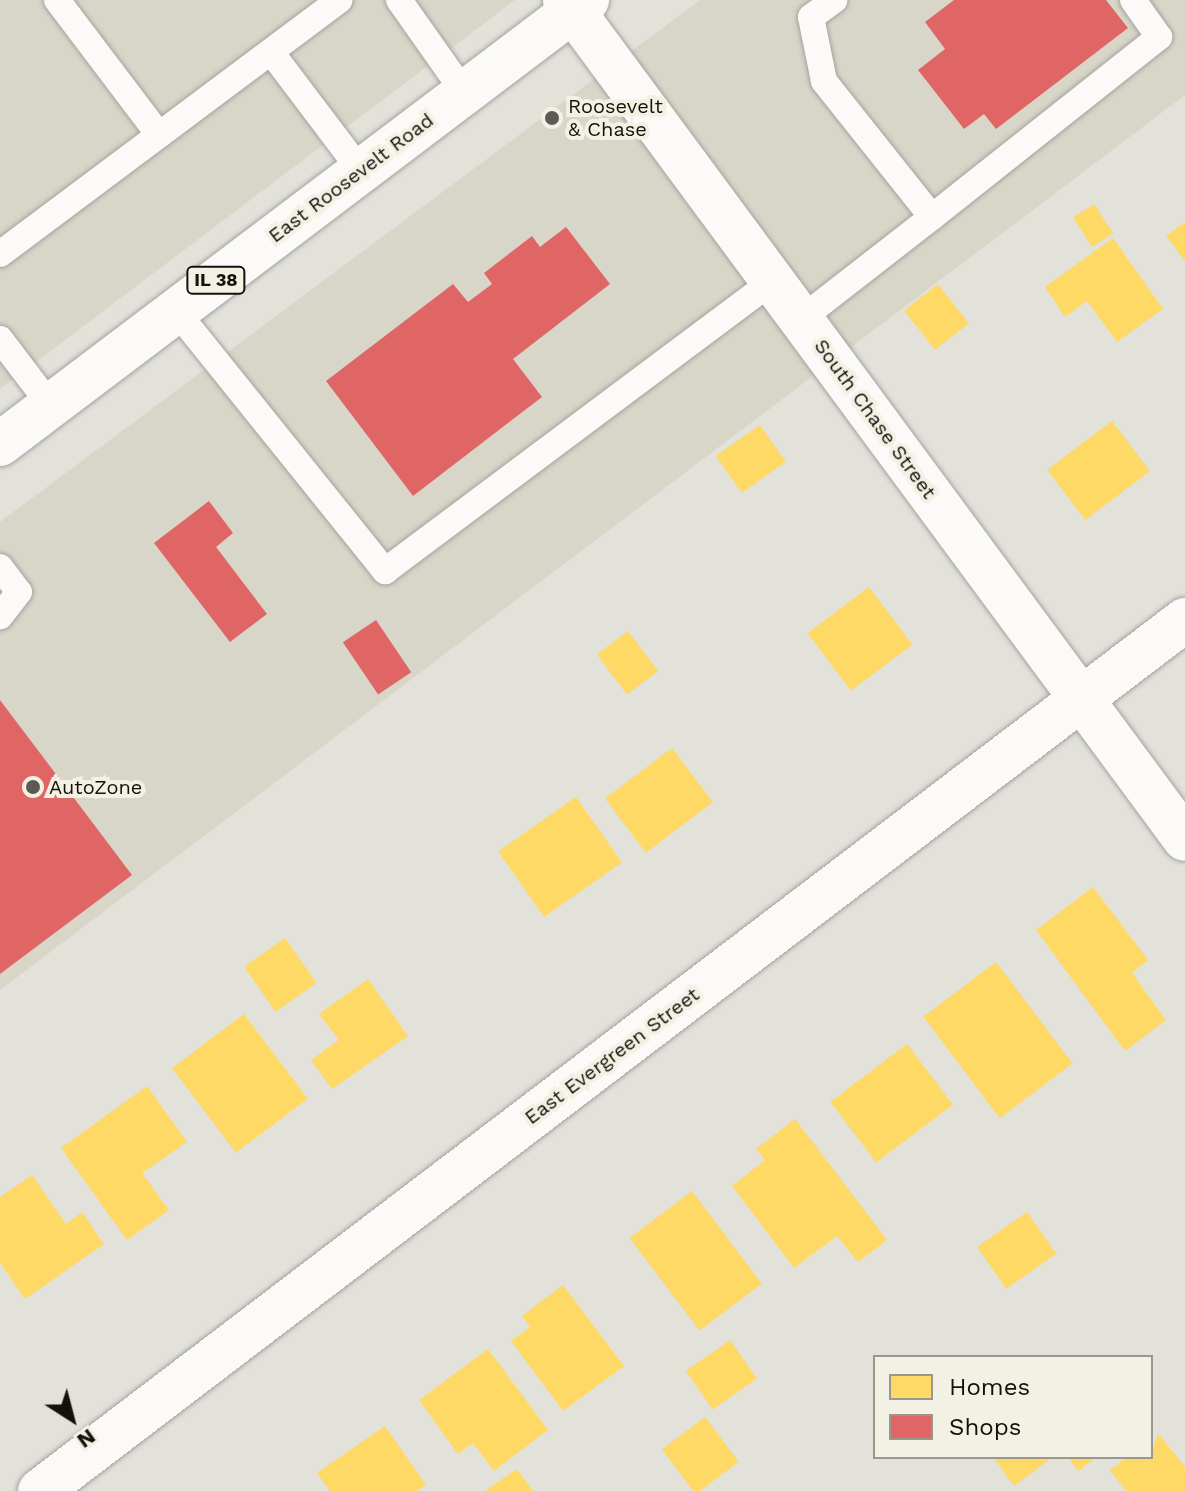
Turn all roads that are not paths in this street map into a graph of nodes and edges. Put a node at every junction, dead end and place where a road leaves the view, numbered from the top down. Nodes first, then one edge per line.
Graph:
1 (57, 0) edge
2 (340, 0) edge
3 (399, 0) edge
4 (834, 0) edge
5 (1133, 0) edge
6 (575, 3) edge
7 (271, 52) junction
8 (464, 92) junction
9 (159, 135) junction
10 (361, 171) junction
11 (932, 217) junction
12 (0, 254) edge
13 (773, 281) junction
14 (176, 311) junction
15 (801, 319) junction
16 (0, 339) edge
17 (51, 406) junction
18 (0, 444) edge
19 (0, 567) edge
20 (0, 616) edge
21 (1185, 620) edge
22 (1082, 699) junction
23 (1185, 839) edge
24 (40, 1491) edge

1 - 9 lane
2 - 7 lane
3 - 8 lane
4 - 11 lane
5 - 11 lane
6 - 8 street, East Roosevelt Road / IL 38
6 - 13 street, South Chase Street
7 - 9 lane
7 - 10 lane
8 - 10 street, East Roosevelt Road / IL 38
9 - 12 lane
10 - 14 street, East Roosevelt Road / IL 38
11 - 15 lane
13 - 14 lane
13 - 15 street, South Chase Street
14 - 17 street, East Roosevelt Road / IL 38
15 - 22 street, South Chase Street
16 - 17 lane
17 - 18 street, East Roosevelt Road / IL 38
19 - 20 lane
21 - 22 street, East Evergreen Street
22 - 23 street, South Chase Street
22 - 24 street, East Evergreen Street

